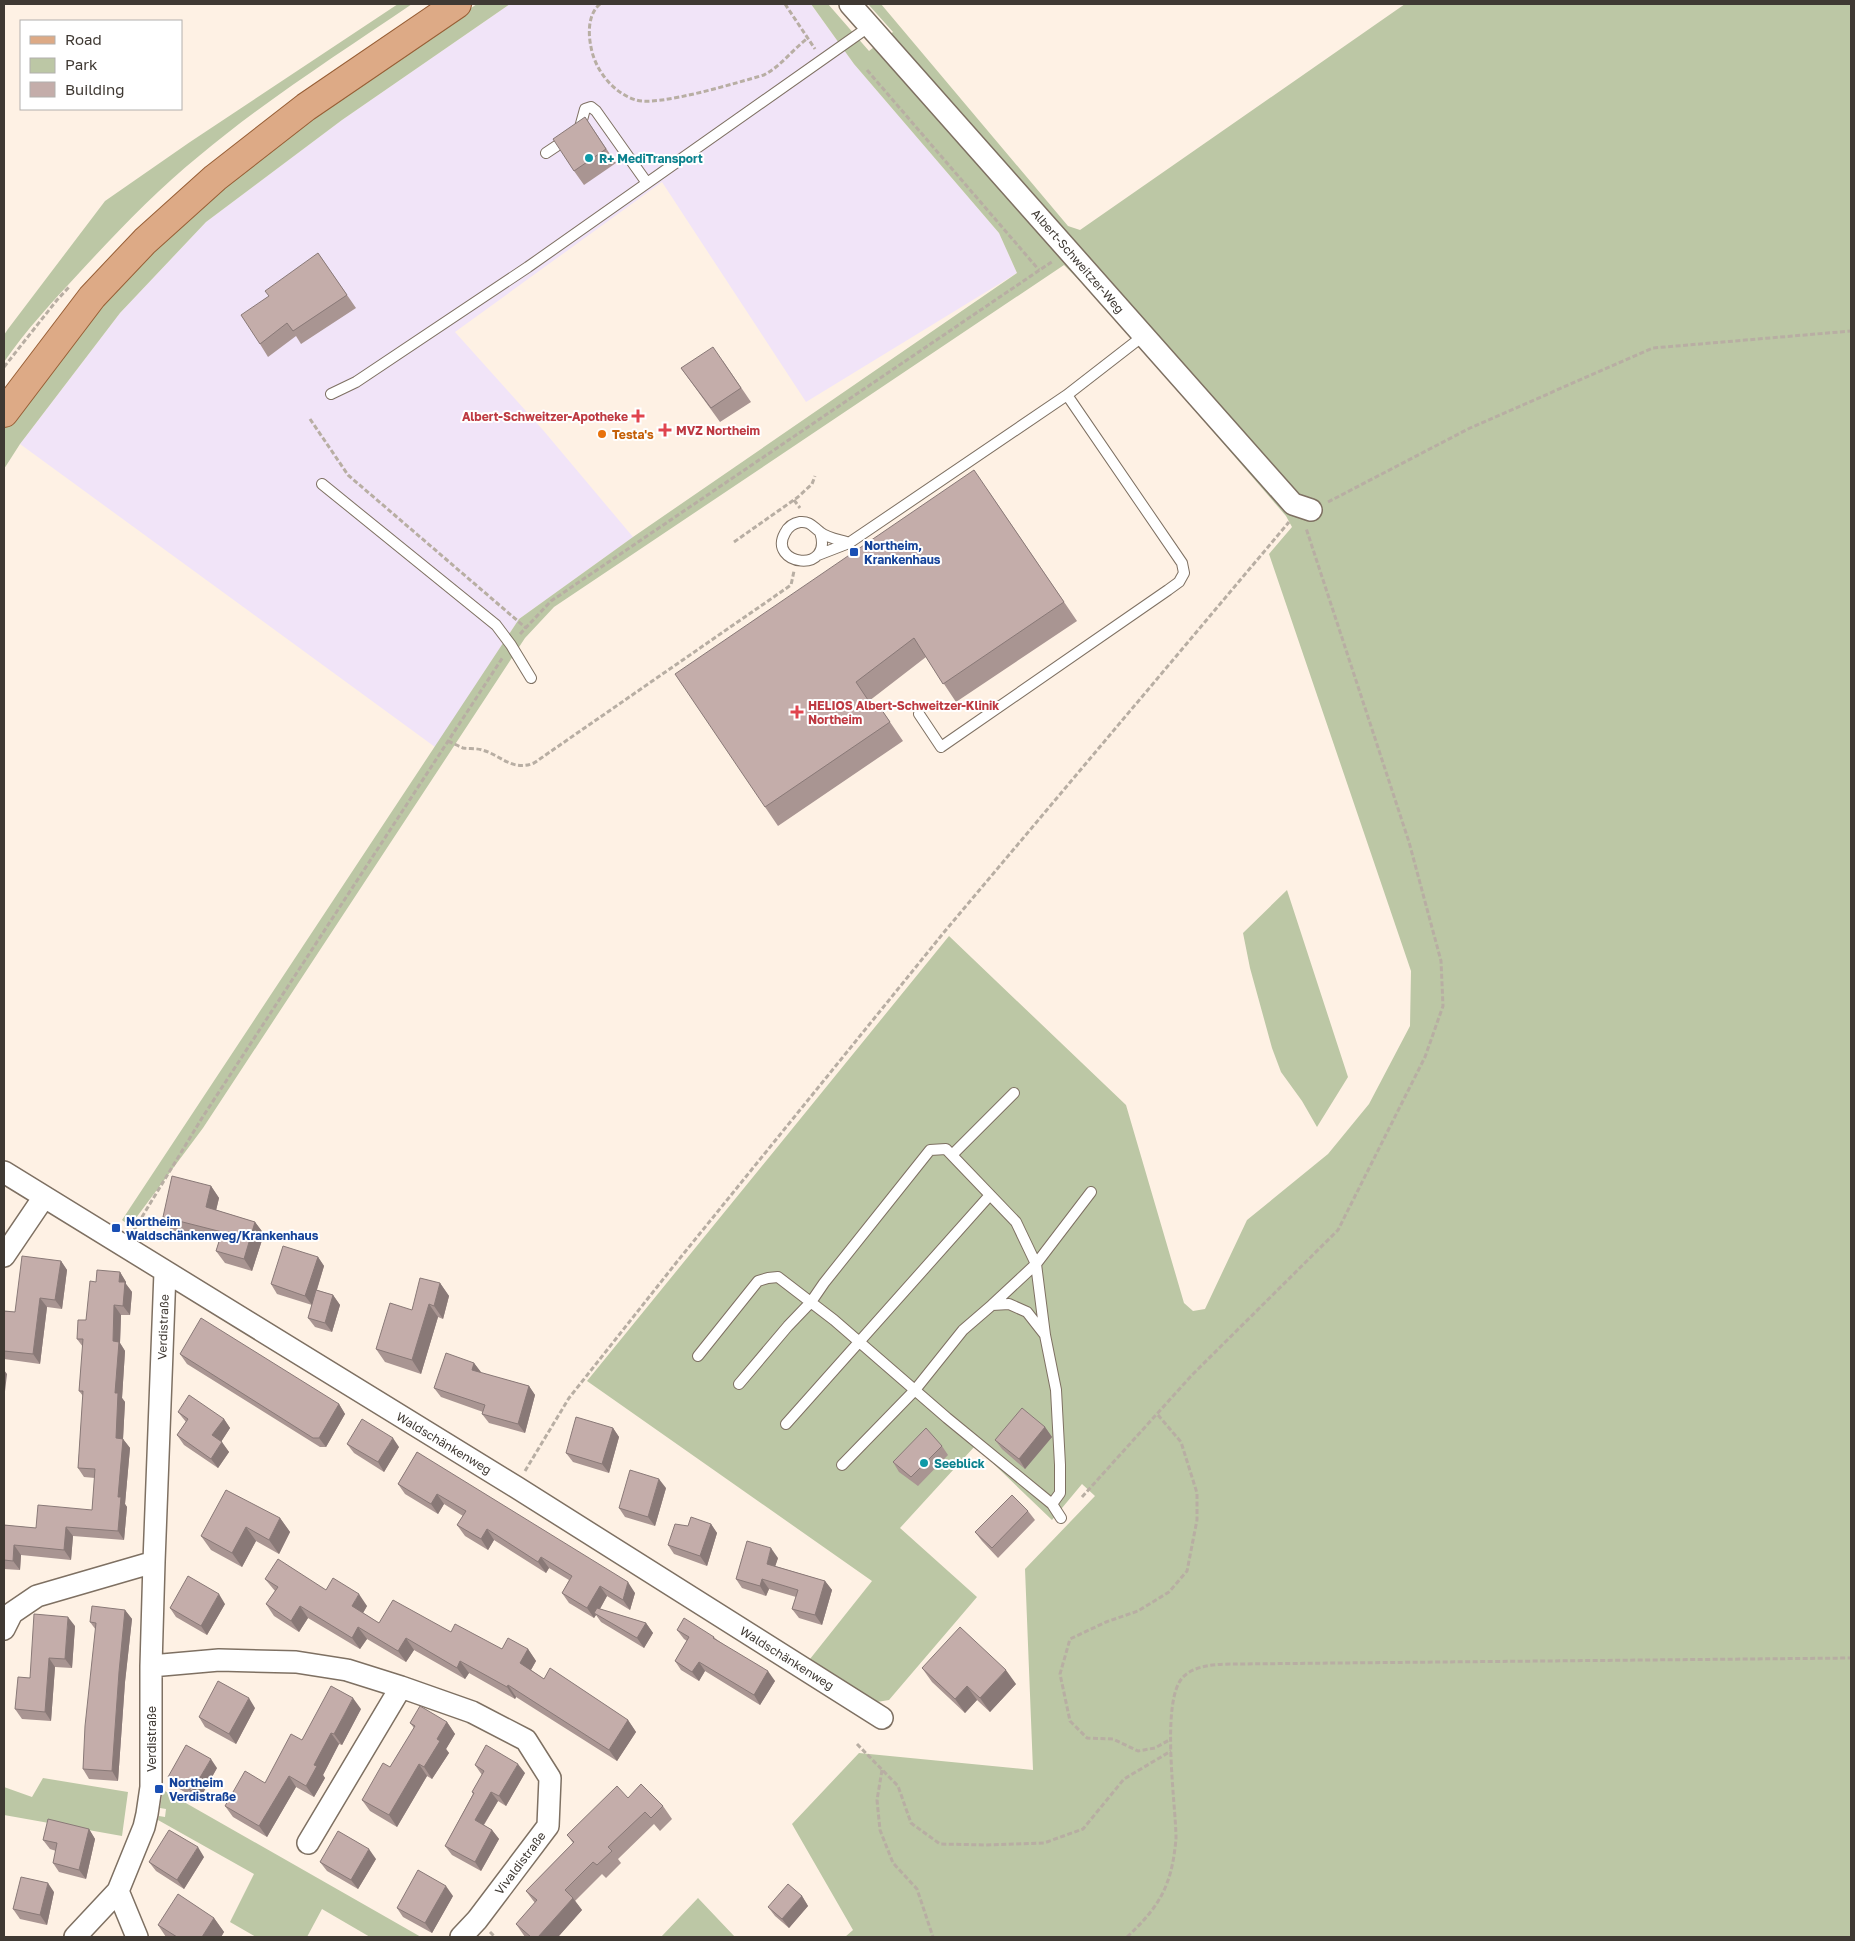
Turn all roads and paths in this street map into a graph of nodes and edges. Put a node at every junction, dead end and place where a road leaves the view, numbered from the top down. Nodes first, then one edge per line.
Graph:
1 (457, 4) edge
2 (600, 4) edge
3 (785, 4) edge
4 (850, 4) edge
5 (870, 26) junction
6 (867, 70) dead end
7 (546, 153) dead end
8 (647, 182) junction
9 (1068, 251) junction
10 (1039, 270) junction
11 (1851, 331) edge
12 (1143, 336) junction
13 (331, 394) dead end
14 (1067, 395) junction
15 (4, 413) edge
16 (310, 419) dead end
17 (814, 476) dead end
18 (322, 484) dead end
19 (794, 500) junction
20 (800, 508) dead end
21 (1307, 513) junction
22 (820, 532) junction
23 (734, 542) dead end
24 (849, 543) junction
25 (818, 555) junction
26 (796, 561) junction
27 (526, 628) junction
28 (511, 645) junction
29 (531, 678) dead end
30 (919, 714) dead end
31 (448, 741) junction
32 (1014, 1093) dead end
33 (952, 1155) junction
34 (4, 1172) edge
35 (1091, 1192) dead end
36 (990, 1195) junction
37 (44, 1197) junction
38 (124, 1245) junction
39 (4, 1256) edge
40 (1036, 1264) junction
41 (165, 1272) junction
42 (811, 1302) junction
43 (992, 1305) junction
44 (1045, 1335) junction
45 (859, 1342) junction
46 (698, 1356) dead end
47 (739, 1384) dead end
48 (915, 1390) junction
49 (1158, 1415) junction
50 (786, 1424) dead end
51 (842, 1465) dead end
52 (516, 1487) junction
53 (1082, 1497) dead end
54 (1052, 1504) junction
55 (1061, 1518) dead end
56 (154, 1562) junction
57 (4, 1629) edge
58 (1851, 1658) edge
59 (151, 1666) junction
60 (402, 1686) junction
61 (882, 1718) dead end
62 (1171, 1740) junction
63 (856, 1744) dead end
64 (1171, 1751) junction
65 (882, 1769) junction
66 (308, 1843) dead end
67 (118, 1891) junction
68 (75, 1937) edge
69 (137, 1937) edge
70 (461, 1937) edge
71 (933, 1937) edge
72 (1127, 1937) edge

1 - 15 main road
2 - 3 path
4 - 5 street, Albert-Schweitzer-Weg
5 - 8 lane
5 - 9 street, Albert-Schweitzer-Weg
6 - 10 path
7 - 8 lane
8 - 13 lane
9 - 10 path
9 - 12 street, Albert-Schweitzer-Weg
10 - 27 path
11 - 21 path
12 - 14 lane
12 - 21 street, Albert-Schweitzer-Weg
14 - 24 lane
14 - 30 lane
16 - 27 path
17 - 19 path
18 - 28 lane
19 - 20 path
19 - 23 path
21 - 49 path
21 - 52 path
22 - 24 lane
22 - 25 lane
22 - 26 lane
24 - 25 lane
25 - 26 lane
26 - 31 path
27 - 28 path
28 - 29 lane
28 - 31 path
31 - 38 path
32 - 33 lane
33 - 36 lane
33 - 42 lane
34 - 37 street, Waldschänkenweg
35 - 40 lane
36 - 40 lane
36 - 45 lane
37 - 38 street, Waldschänkenweg
37 - 39 street
38 - 41 street, Waldschänkenweg
40 - 43 lane
40 - 44 lane
41 - 52 street, Waldschänkenweg
41 - 56 street, Verdistraße
42 - 45 lane
42 - 46 lane
42 - 47 lane
43 - 44 lane
43 - 48 lane
44 - 54 lane
45 - 48 lane
45 - 50 lane
48 - 51 lane
48 - 54 lane
49 - 53 path
49 - 62 path
52 - 61 street, Waldschänkenweg
54 - 55 lane
56 - 57 street
56 - 59 street, Verdistraße
58 - 62 path
59 - 60 street, Vivaldistraße
59 - 67 street, Verdistraße
60 - 66 street
60 - 70 street, Vivaldistraße
62 - 64 path
63 - 65 path
64 - 65 path
64 - 72 path
65 - 71 path
67 - 68 street
67 - 69 street

